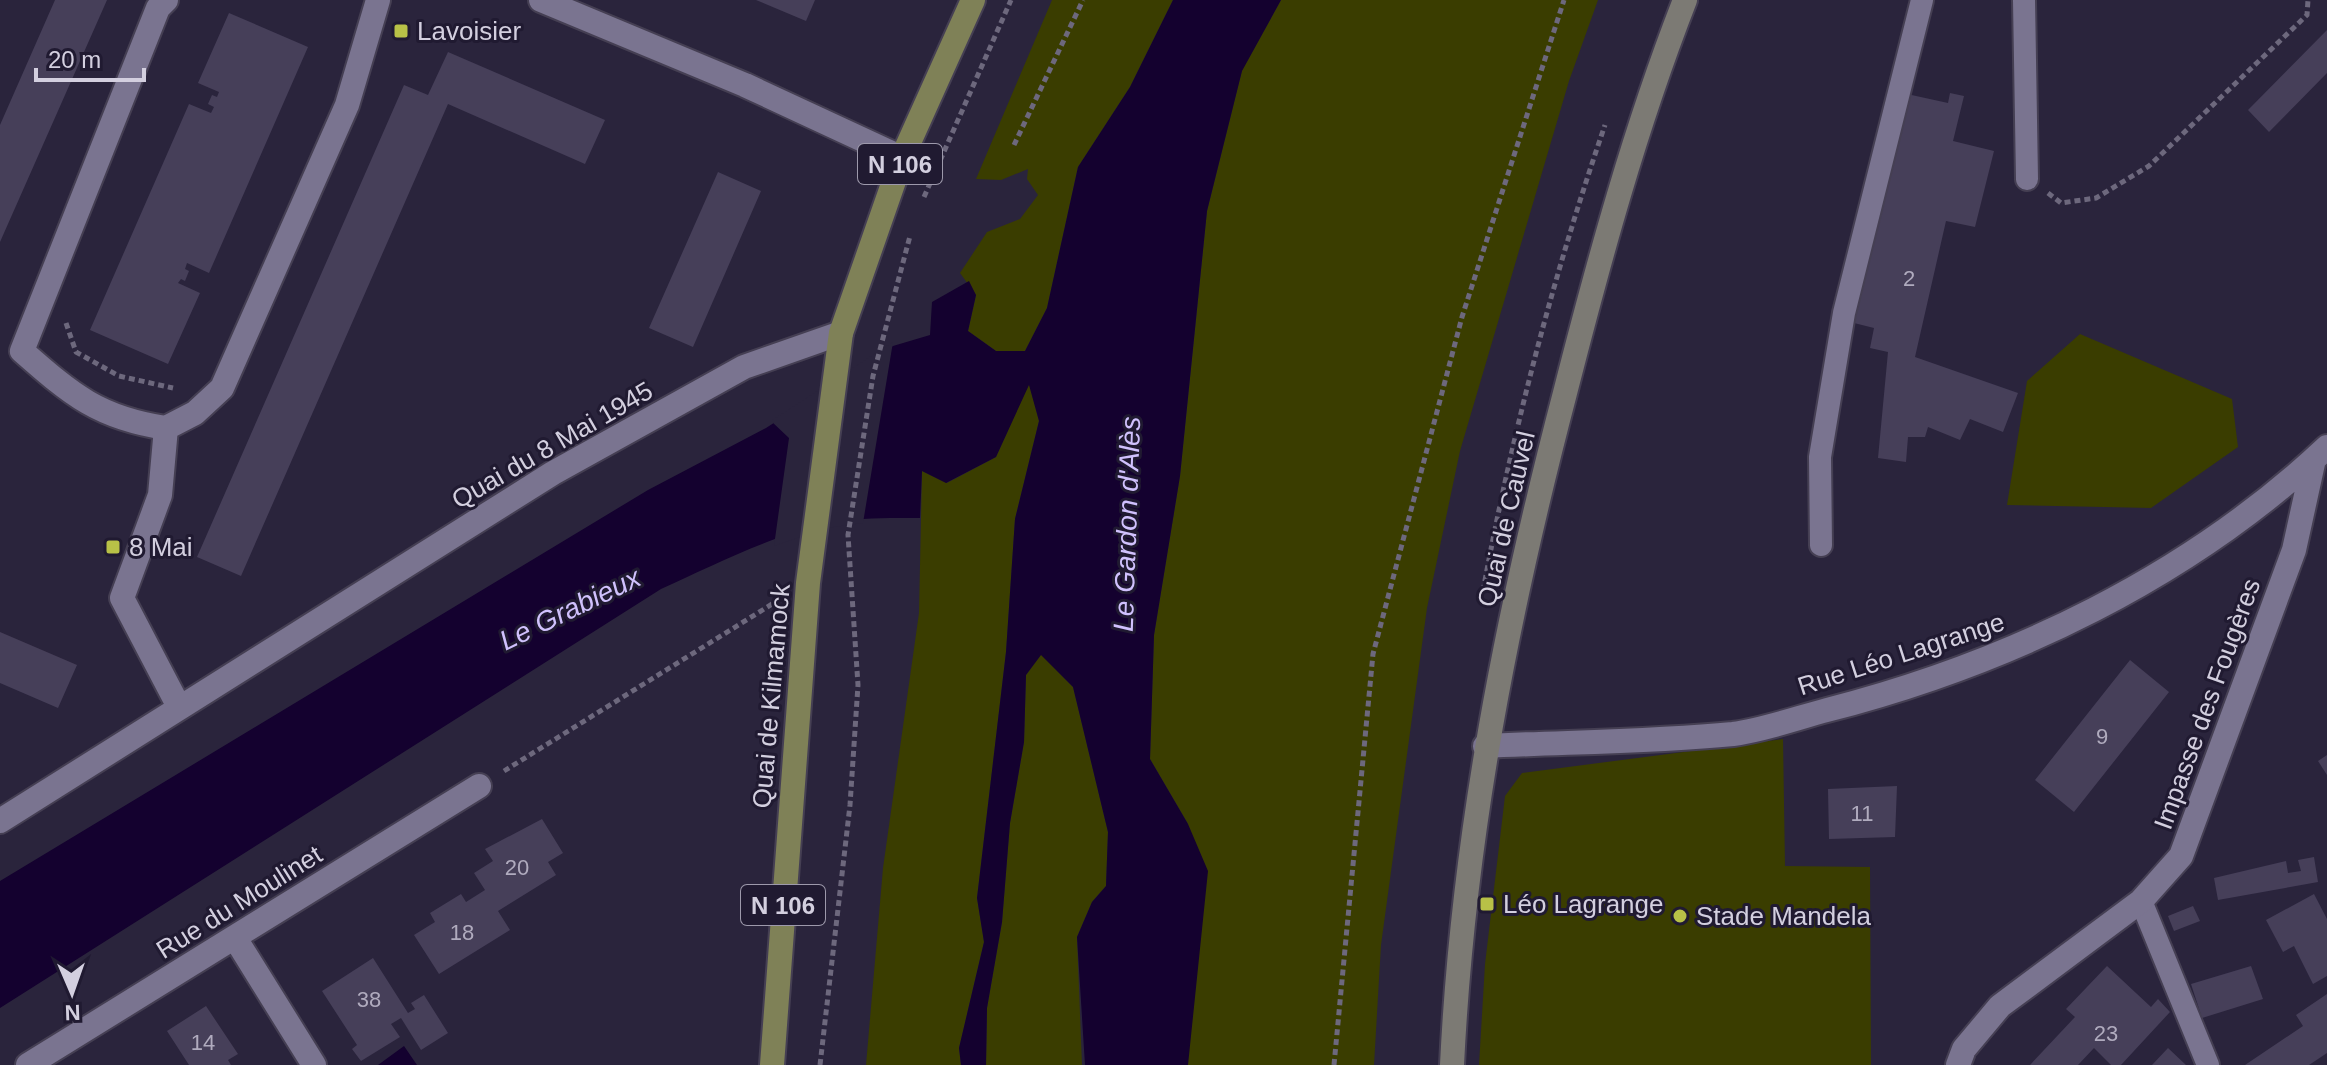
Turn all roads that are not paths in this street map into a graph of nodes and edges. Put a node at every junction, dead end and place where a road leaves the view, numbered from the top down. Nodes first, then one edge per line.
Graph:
1 (166, 0) edge
2 (378, 0) edge
3 (541, 0) edge
4 (973, 0) edge
5 (1685, 0) edge
6 (1922, 0) edge
7 (2024, 0) edge
8 (902, 158) junction
9 (2027, 179) road end
10 (841, 333) junction
11 (11, 354) edge
12 (166, 428) junction
13 (2321, 453) edge
14 (1821, 545) dead end
15 (179, 707) junction
16 (1485, 746) junction
17 (479, 786) road end
18 (0, 821) edge
19 (2141, 901) junction
20 (235, 938) junction
21 (28, 1065) edge
22 (314, 1065) edge
23 (772, 1065) edge
24 (1452, 1065) edge
25 (1958, 1065) edge
26 (2208, 1065) edge

1 - 11 street
2 - 12 street
3 - 8 street
4 - 8 main road, N 106
5 - 16 street, Quai de Cauvel
6 - 14 lane
7 - 9 lane
8 - 10 main road, N 106
10 - 15 street, Quai du 8 Mai 1945
10 - 23 main road, Quai de Kilmamock / N 106
11 - 12 street
12 - 15 street
13 - 16 street, Rue Léo Lagrange
13 - 19 street, Impasse des Fougères
15 - 18 street, Quai du 8 Mai 1945
16 - 24 street, Quai de Cauvel
17 - 20 street, Rue du Moulinet
19 - 25 street, Impasse des Fougères
19 - 26 lane
20 - 21 street, Rue du Moulinet
20 - 22 street

